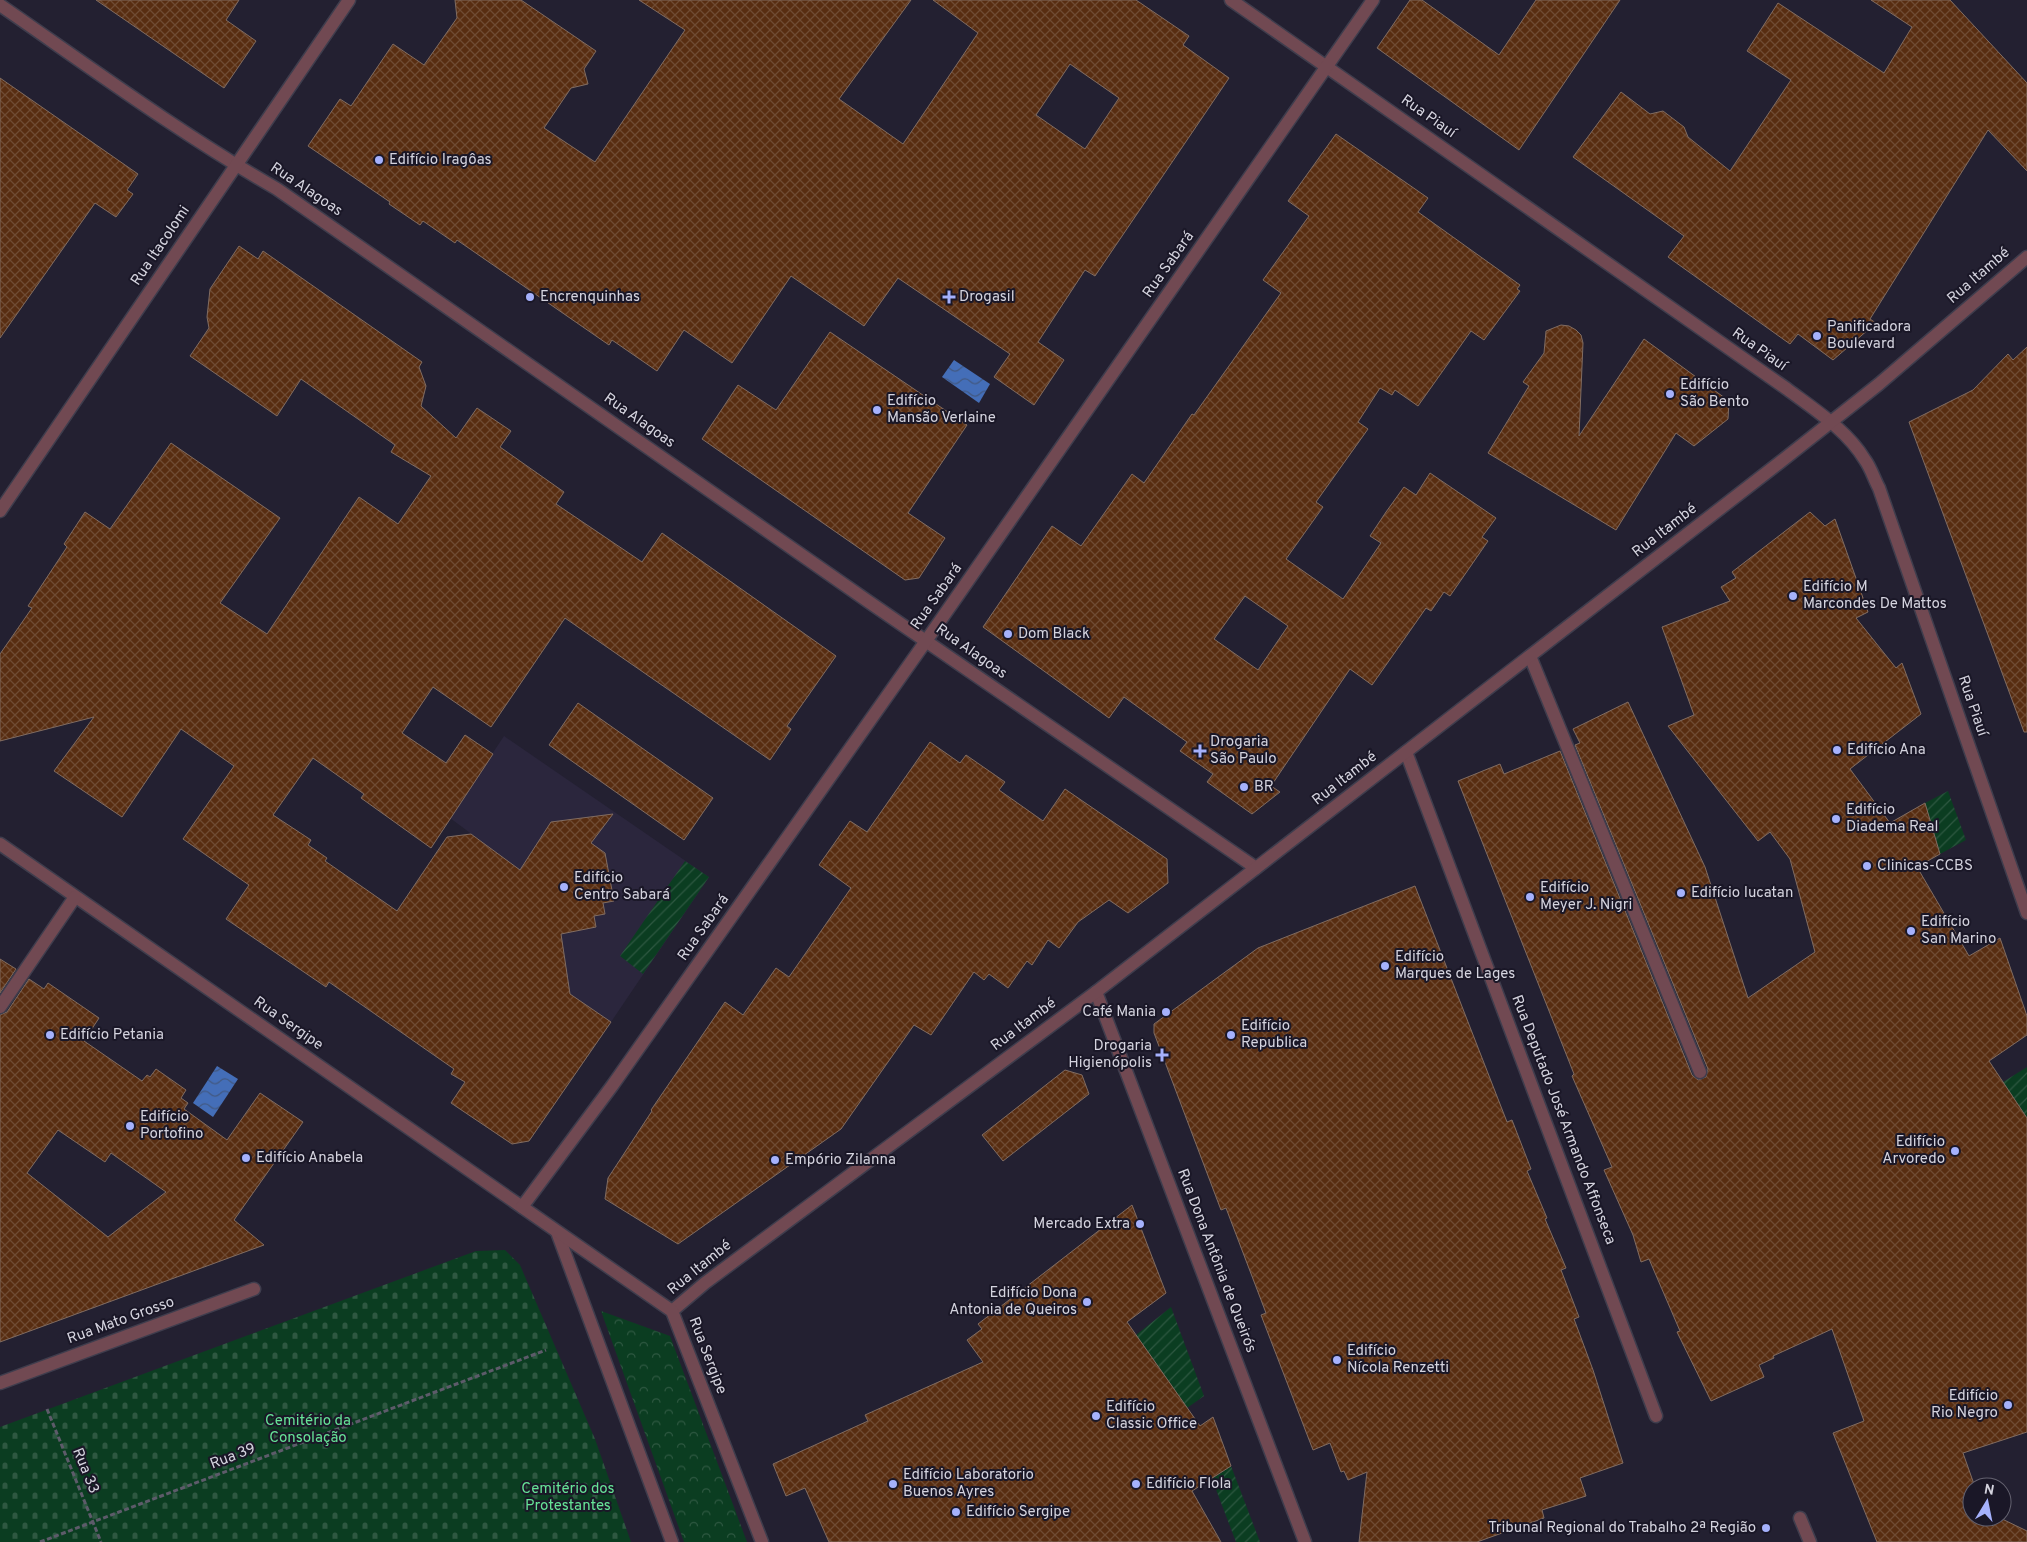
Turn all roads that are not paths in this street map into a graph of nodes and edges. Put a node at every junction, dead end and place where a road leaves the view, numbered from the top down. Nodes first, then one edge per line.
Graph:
1 (349, 0) edge
2 (1231, 0) edge
3 (1373, 0) edge
4 (0, 5) edge
5 (1327, 67) junction
6 (236, 166) junction
7 (2027, 257) edge
8 (1831, 422) junction
9 (0, 511) edge
10 (926, 641) junction
11 (1530, 656) junction
12 (1406, 752) junction
13 (0, 844) edge
14 (1256, 868) junction
15 (75, 896) junction
16 (2027, 913) edge
17 (1096, 992) junction
18 (0, 1007) edge
19 (1700, 1072) dead end
20 (522, 1207) junction
21 (557, 1232) junction
22 (254, 1289) dead end
23 (672, 1312) junction
24 (0, 1383) edge
25 (1656, 1416) dead end
26 (1800, 1518) dead end
27 (672, 1542) edge
28 (762, 1542) edge
29 (1305, 1542) edge
30 (1810, 1542) edge

1 - 6 street, Rua Itacolomi
2 - 5 street, Rua Piauí
3 - 5 street, Rua Sabará
4 - 6 street, Rua Alagoas
5 - 8 street, Rua Piauí
5 - 10 street, Rua Sabará
6 - 9 street, Rua Itacolomi
6 - 10 street, Rua Alagoas
7 - 8 street, Rua Itambé
8 - 11 street, Rua Itambé
8 - 16 street, Rua Piauí
10 - 14 street, Rua Alagoas
10 - 20 street, Rua Sabará
11 - 12 street, Rua Itambé
11 - 19 street
12 - 14 street, Rua Itambé
12 - 25 street, Rua Deputado José Armando Affonseca
13 - 15 street, Rua Sergipe
14 - 17 street, Rua Itambé
15 - 18 street
15 - 20 street, Rua Sergipe
17 - 23 street, Rua Itambé
17 - 29 street, Rua Dona Antônia de Queirós
20 - 21 street, Rua Sergipe
21 - 23 street, Rua Sergipe
21 - 27 street
22 - 24 street, Rua Mato Grosso
23 - 28 street, Rua Sergipe
26 - 30 street

